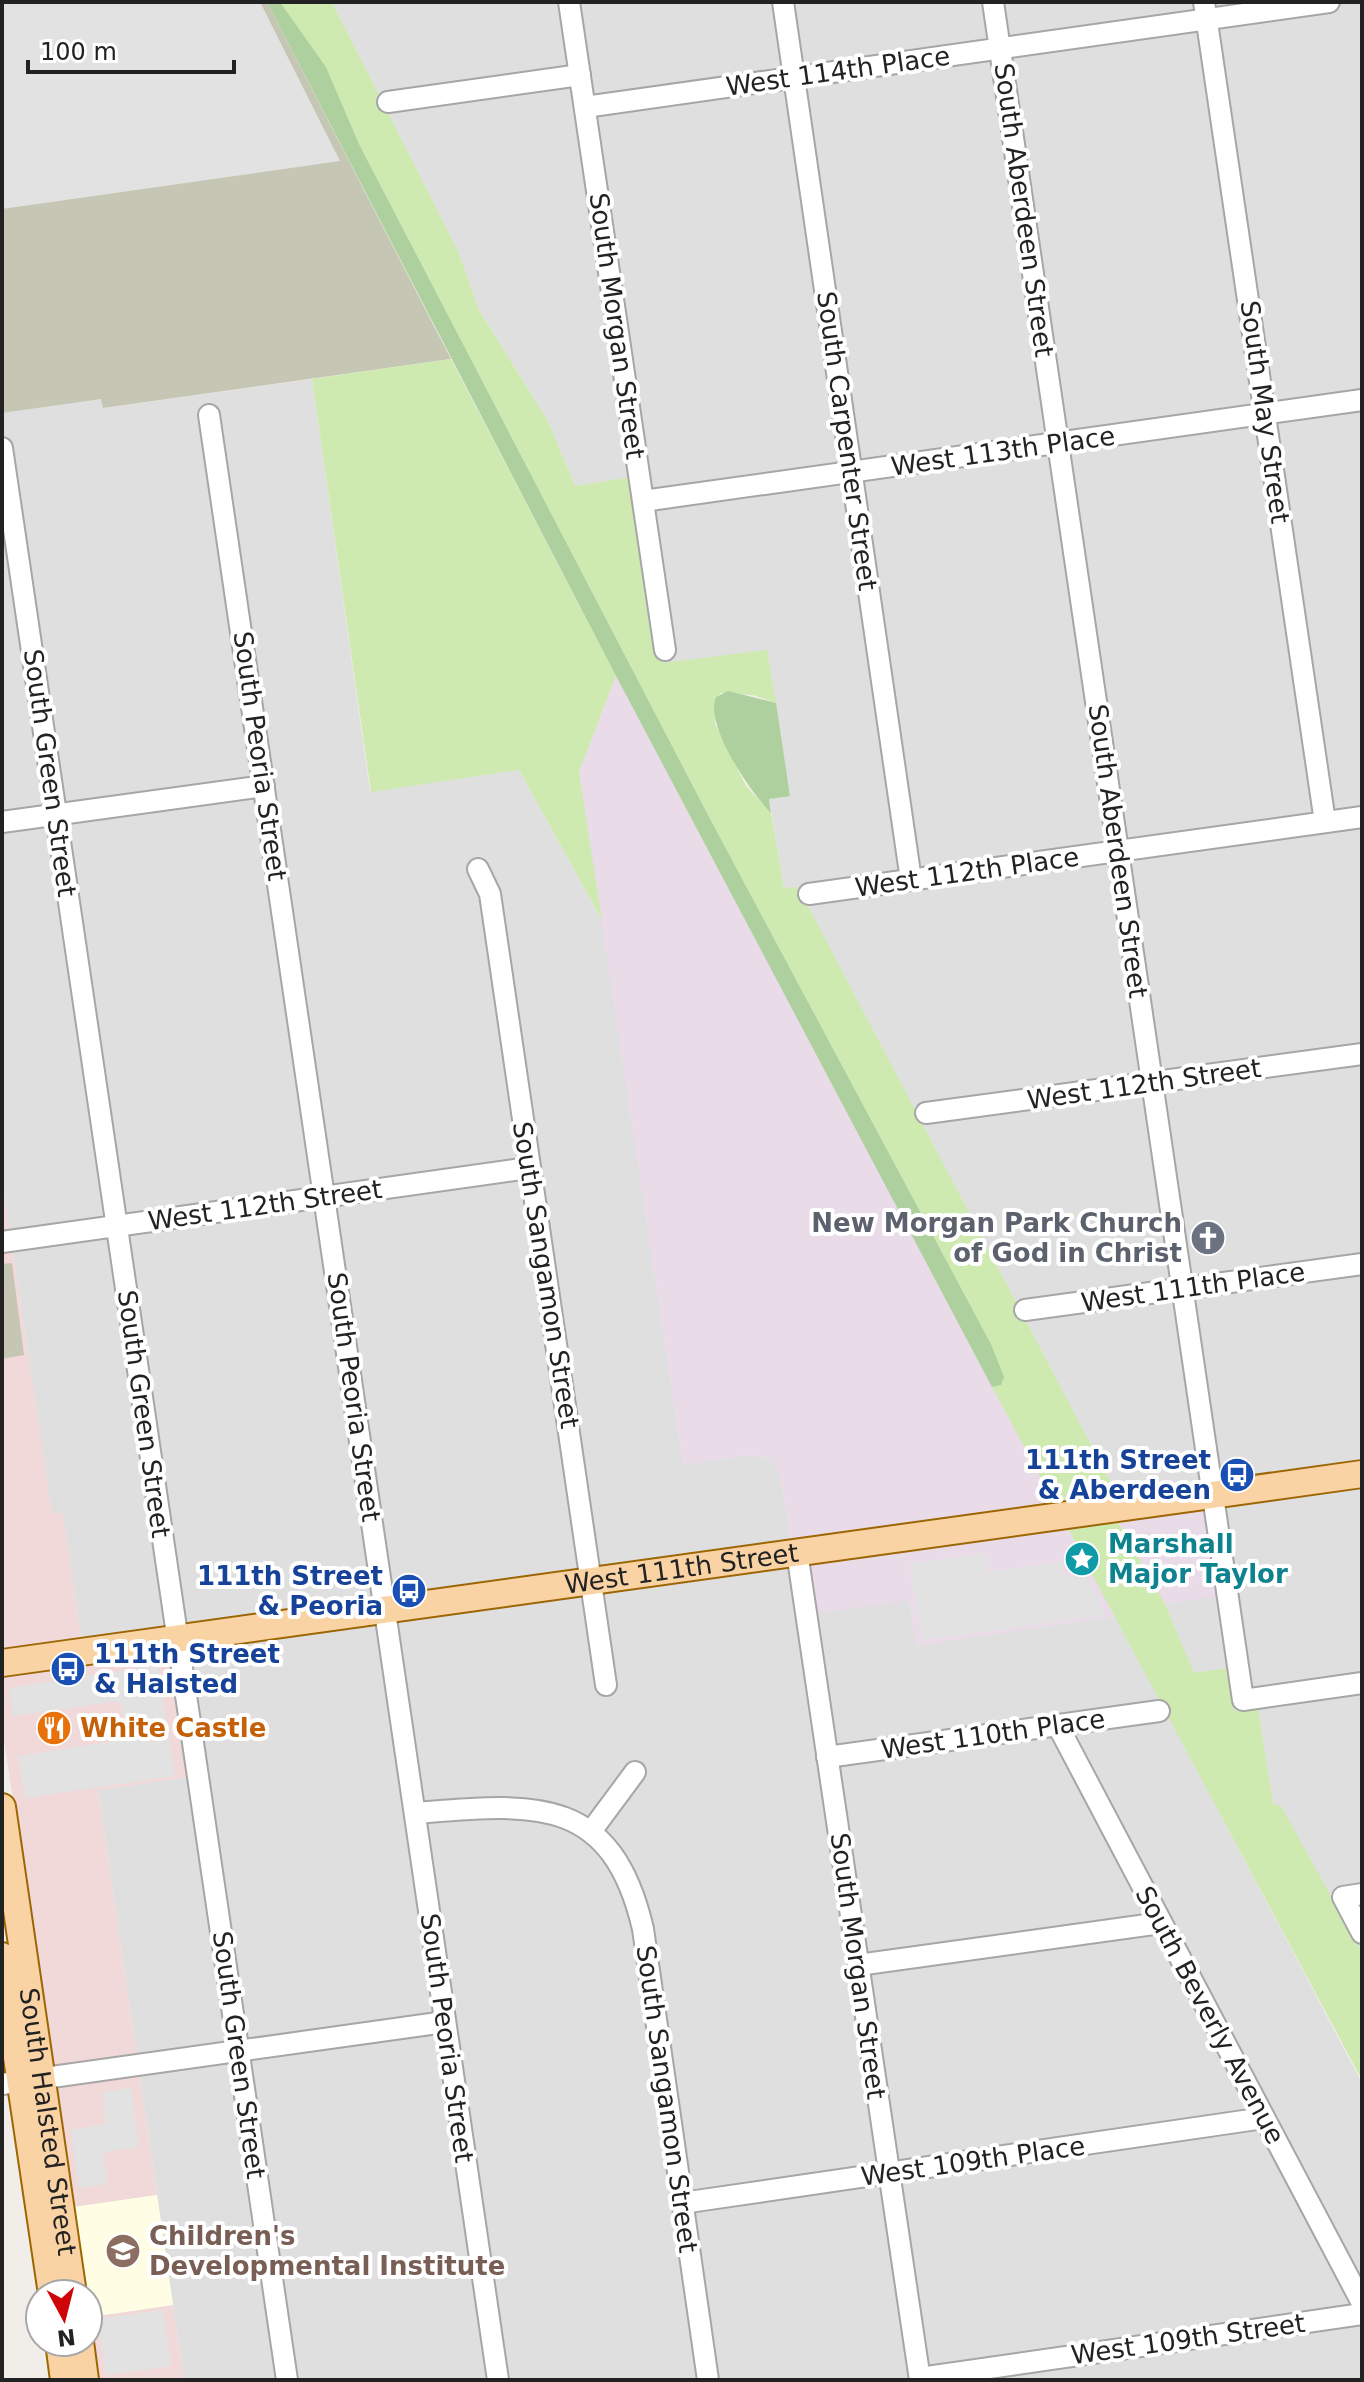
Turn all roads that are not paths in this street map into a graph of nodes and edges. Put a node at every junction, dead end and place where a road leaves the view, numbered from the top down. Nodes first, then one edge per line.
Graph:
1 (569, 2) edge
2 (783, 2) edge
3 (993, 2) edge
4 (1329, 2) edge
5 (1205, 11) edge
6 (1000, 48) junction
7 (580, 75) junction
8 (794, 77) junction
9 (388, 102) dead end
10 (585, 107) junction
11 (1362, 400) edge
12 (1265, 414) junction
13 (209, 415) dead end
14 (1058, 443) junction
15 (2, 448) edge
16 (851, 472) junction
17 (643, 501) junction
18 (665, 650) dead end
19 (264, 786) junction
20 (56, 815) junction
21 (1362, 817) edge
22 (2, 822) edge
23 (1325, 822) junction
24 (1118, 851) junction
25 (478, 869) dead end
26 (911, 880) junction
27 (809, 894) dead end
28 (1362, 1054) edge
29 (1152, 1083) junction
30 (926, 1113) dead end
31 (529, 1168) junction
32 (325, 1197) junction
33 (117, 1226) junction
34 (2, 1242) edge
35 (1362, 1264) edge
36 (1182, 1289) junction
37 (1025, 1310) dead end
38 (1362, 1474) edge
39 (1212, 1495) junction
40 (797, 1552) junction
41 (592, 1581) junction
42 (385, 1610) junction
43 (178, 1638) junction
44 (2, 1663) edge
45 (1362, 1683) edge
46 (606, 1685) dead end
47 (1159, 1711) dead end
48 (1058, 1726) junction
49 (827, 1757) junction
50 (635, 1772) dead end
51 (2, 1807) edge
52 (415, 1813) junction
53 (592, 1830) junction
54 (1352, 1895) edge
55 (1161, 1923) junction
56 (1362, 1933) edge
57 (2, 1956) edge
58 (858, 1965) junction
59 (445, 2022) junction
60 (238, 2051) junction
61 (21, 2082) edge
62 (1264, 2118) junction
63 (888, 2173) junction
64 (682, 2203) junction
65 (50, 2278) edge
66 (69, 2278) edge
67 (1362, 2303) edge
68 (1362, 2314) edge
69 (61, 2358) edge
70 (82, 2358) edge
71 (920, 2379) edge
72 (64, 2380) edge
73 (85, 2380) edge
74 (287, 2380) edge
75 (498, 2380) edge
76 (708, 2380) edge

1 - 7 street, South Morgan Street
2 - 8 street, South Carpenter Street
3 - 6 street, South Aberdeen Street
4 - 5 street, West 114th Place
5 - 6 street, West 114th Place
5 - 12 street, South May Street
6 - 8 street, West 114th Place
6 - 14 street, South Aberdeen Street
7 - 9 street
7 - 10 street, South Morgan Street
8 - 10 street, West 114th Place
8 - 16 street, South Carpenter Street
10 - 17 street, South Morgan Street
11 - 12 street, West 113th Place
12 - 14 street, West 113th Place
12 - 23 street, South May Street
13 - 19 street, South Peoria Street
14 - 16 street, West 113th Place
14 - 24 street, South Aberdeen Street
15 - 20 street, South Green Street
16 - 17 street, West 113th Place
16 - 26 street, South Carpenter Street
17 - 18 street, South Morgan Street
19 - 20 street
19 - 32 street, South Peoria Street
20 - 22 street
20 - 33 street, South Green Street
21 - 23 street, West 112th Place
23 - 24 street, West 112th Place
24 - 26 street, West 112th Place
24 - 29 street, South Aberdeen Street
25 - 31 street, South Sangamon Street
26 - 27 street, West 112th Place
28 - 29 street, West 112th Street
29 - 30 street, West 112th Street
29 - 36 street, South Aberdeen Street
31 - 32 street, West 112th Street
31 - 41 street, South Sangamon Street
32 - 33 street, West 112th Street
32 - 42 street, South Peoria Street
33 - 34 street, West 112th Street
33 - 43 street, South Green Street
35 - 36 street, West 111th Place
36 - 37 street, West 111th Place
36 - 39 street, South Aberdeen Street
38 - 39 main road, West 111th Street
39 - 40 main road, West 111th Street
39 - 45 street, South Aberdeen Street
40 - 41 main road, West 111th Street
40 - 49 street, South Morgan Street
41 - 42 main road, West 111th Street
41 - 46 street, South Sangamon Street
42 - 43 main road, West 111th Street
42 - 52 street, South Peoria Street
43 - 44 main road, West 111th Street
43 - 60 street, South Green Street
47 - 48 street, West 110th Place
48 - 49 street, West 110th Place
48 - 55 street, South Beverly Avenue
49 - 58 street, South Morgan Street
50 - 53 street
51 - 61 main road, South Halsted Street
52 - 53 street, South Sangamon Street
52 - 59 street, South Peoria Street
53 - 64 street, South Sangamon Street
54 - 56 street
55 - 58 street
55 - 62 street, South Beverly Avenue
57 - 61 main road, South Halsted Street
58 - 63 street, South Morgan Street
59 - 60 street
59 - 75 street, South Peoria Street
60 - 61 street
60 - 74 street, South Green Street
61 - 65 main road, South Halsted Street
61 - 66 main road, South Halsted Street
62 - 63 street, West 109th Place
62 - 67 street, South Beverly Avenue
63 - 64 street, West 109th Place
63 - 71 street, South Morgan Street
64 - 76 street, South Sangamon Street
68 - 71 street, West 109th Street
69 - 72 main road
70 - 73 main road

